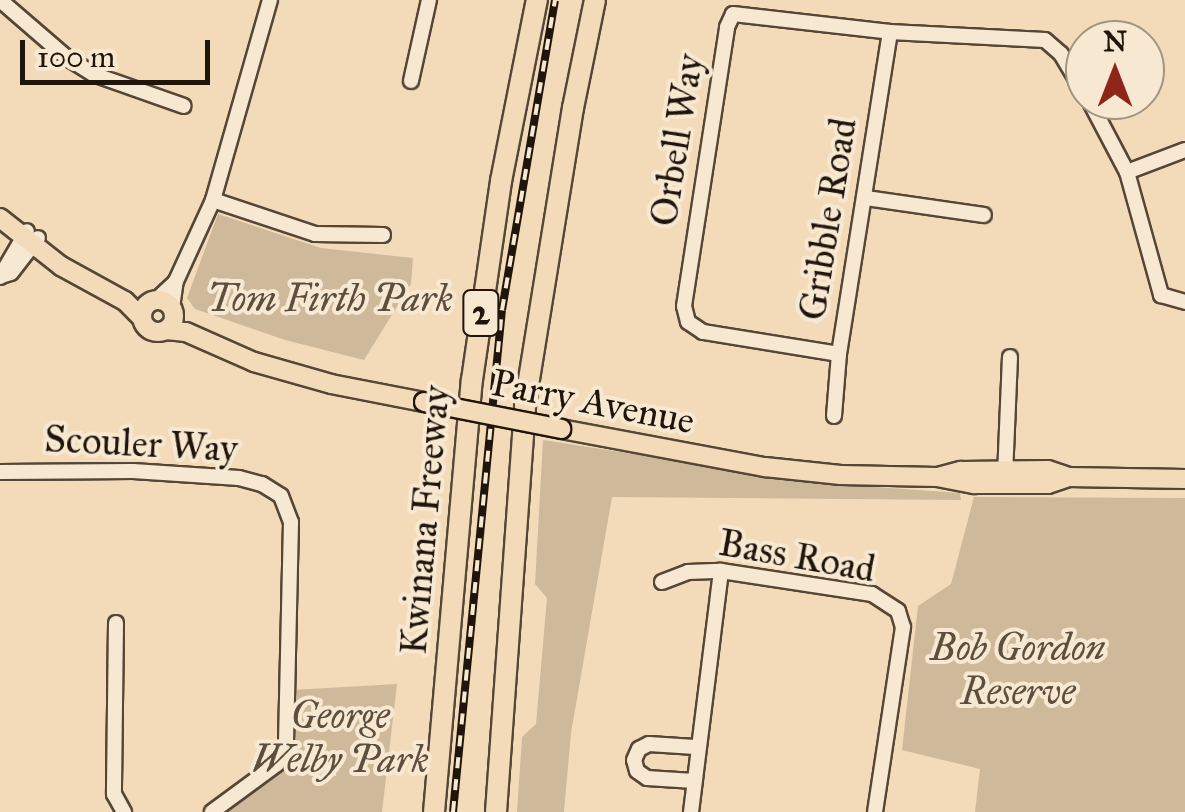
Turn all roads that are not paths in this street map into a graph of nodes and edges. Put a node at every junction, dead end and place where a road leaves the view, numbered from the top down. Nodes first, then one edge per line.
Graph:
1 (0, 0) edge
2 (270, 0) edge
3 (429, 0) edge
4 (536, 0) edge
5 (595, 0) edge
6 (890, 32) junction
7 (1065, 61) edge
8 (412, 82) dead end
9 (184, 106) dead end
10 (1100, 120) edge
11 (1185, 150) edge
12 (1127, 172) junction
13 (866, 198) junction
14 (213, 200) junction
15 (0, 208) edge
16 (984, 215) dead end
17 (0, 218) edge
18 (383, 235) dead end
19 (30, 238) junction
20 (1, 277) edge
21 (1185, 302) edge
22 (160, 312) junction
23 (839, 354) junction
24 (1010, 357) dead end
25 (834, 416) dead end
26 (0, 472) edge
27 (1006, 478) junction
28 (1185, 479) edge
29 (721, 571) junction
30 (662, 582) dead end
31 (116, 623) dead end
32 (696, 746) junction
33 (694, 781) junction
34 (124, 812) edge
35 (212, 812) edge
36 (434, 812) edge
37 (496, 812) edge
38 (691, 812) edge
39 (876, 812) edge

1 - 9 street
2 - 14 street
3 - 8 street
4 - 36 highway, Kwinana Freeway / 2
5 - 37 highway, 2
6 - 7 street, Orbell Way
6 - 13 street, Gribble Road
6 - 23 street, Orbell Way
10 - 12 street
11 - 12 street
12 - 21 street
13 - 16 street
13 - 23 street, Gribble Road
14 - 18 street
14 - 22 street
15 - 19 main road
17 - 19 main road
19 - 20 street
19 - 22 main road
22 - 27 main road, Parry Avenue, bridge
23 - 25 street, Gribble Road
24 - 27 street
26 - 35 street, Scouler Way
27 - 28 main road, Parry Avenue
29 - 30 street, Bass Road
29 - 32 street
29 - 39 street, Bass Road
31 - 34 street
32 - 33 street
32 - 33 street
33 - 38 street

